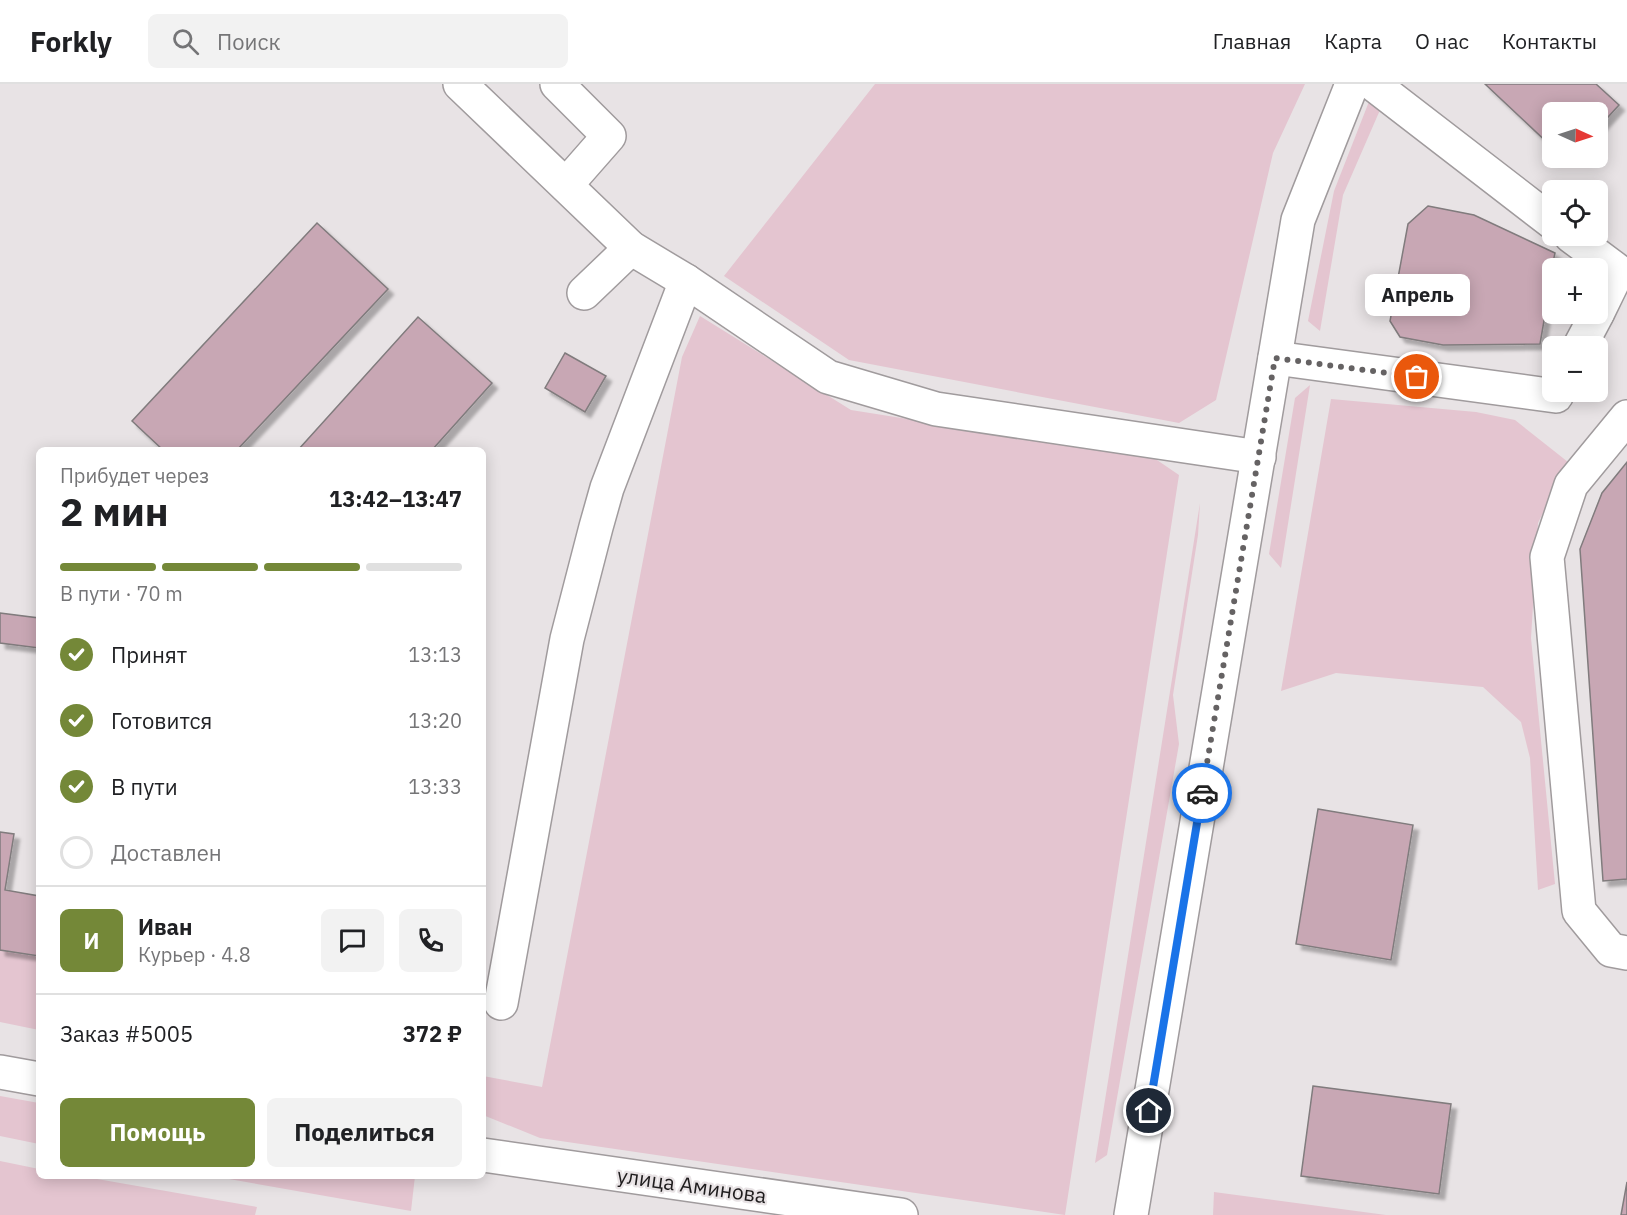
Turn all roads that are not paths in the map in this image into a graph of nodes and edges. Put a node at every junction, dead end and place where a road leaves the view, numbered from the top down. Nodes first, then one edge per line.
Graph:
1 (460, 84) edge
2 (557, 84) edge
3 (1352, 84) edge
4 (1373, 84) edge
5 (566, 185) junction
6 (1542, 214) edge
7 (1585, 246) edge
8 (631, 248) junction
9 (1622, 273) edge
10 (686, 281) junction
11 (584, 293) dead end
12 (1608, 295) edge
13 (1275, 358) junction
14 (1542, 394) edge
15 (1627, 417) edge
16 (1259, 458) junction
17 (1627, 953) edge
18 (501, 1003) dead end
19 (0, 1072) edge
20 (36, 1078) edge
21 (486, 1155) edge
22 (901, 1215) edge
23 (1131, 1215) edge

1 - 5 street
2 - 5 street
3 - 13 street
4 - 6 street
5 - 8 street
7 - 9 street
8 - 10 street
8 - 11 street
9 - 12 street
10 - 16 street
10 - 18 street
13 - 14 street
13 - 16 street
15 - 17 street
16 - 23 street
19 - 20 street
21 - 22 street, улица Аминова

